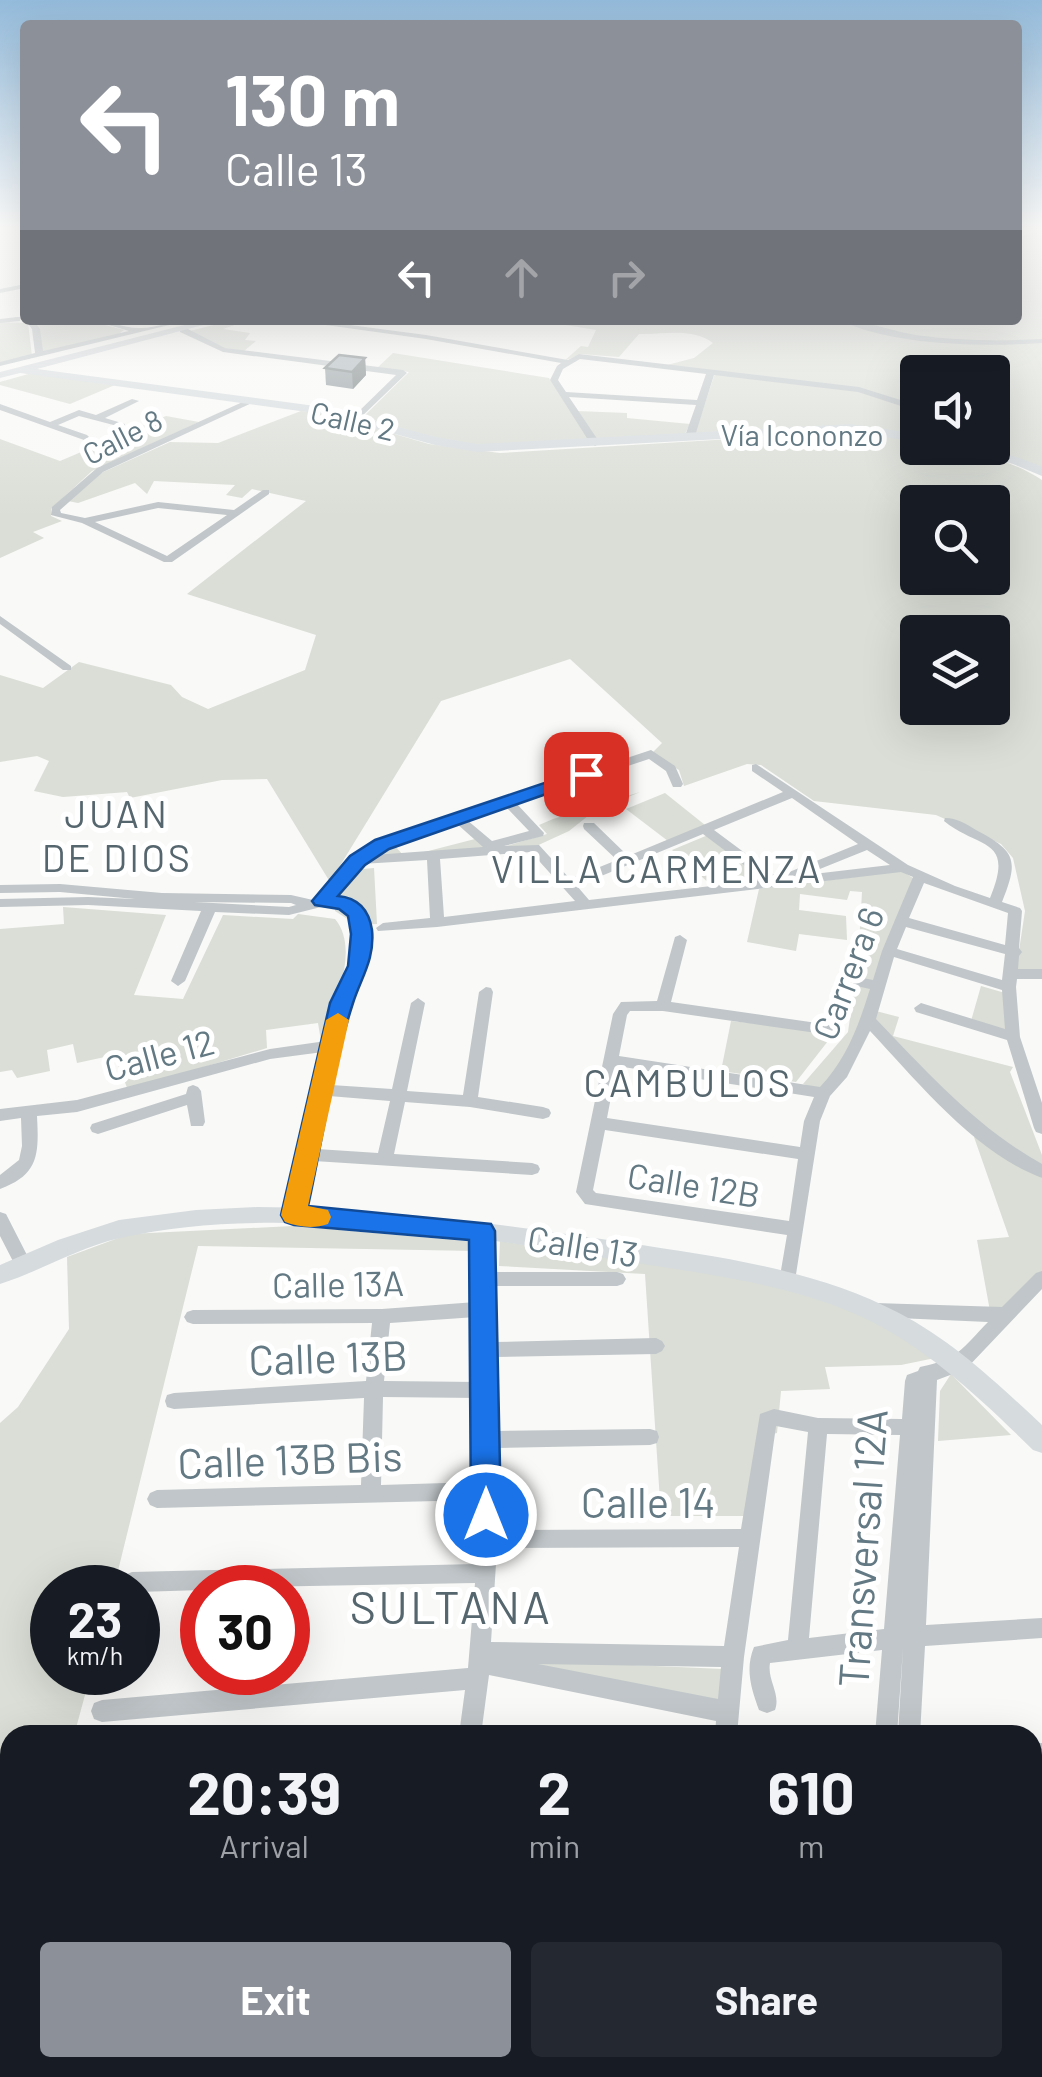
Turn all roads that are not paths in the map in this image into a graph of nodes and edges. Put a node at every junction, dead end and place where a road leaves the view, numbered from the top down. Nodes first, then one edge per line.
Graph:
1 (32, 325) edge
2 (116, 325) edge
3 (185, 325) edge
4 (333, 325) edge
5 (861, 325) edge
6 (141, 331) junction
7 (1042, 342) edge
8 (38, 356) junction
9 (567, 362) junction
10 (0, 364) edge
11 (22, 370) junction
12 (710, 374) junction
13 (0, 375) edge
14 (564, 394) junction
15 (135, 401) dead end
16 (250, 402) junction
17 (900, 402) edge
18 (699, 403) junction
19 (0, 407) edge
20 (98, 418) junction
21 (358, 418) junction
22 (50, 425) junction
23 (122, 426) dead end
24 (900, 434) edge
25 (688, 436) junction
26 (84, 437) dead end
27 (595, 443) junction
28 (1010, 459) edge
29 (1042, 472) edge
30 (266, 492) dead end
31 (240, 512) junction
32 (84, 521) junction
33 (0, 619) edge
34 (67, 668) dead end
35 (756, 768) dead end
36 (678, 784) dead end
37 (794, 793) junction
38 (507, 801) junction
39 (458, 818) junction
40 (950, 822) dead end
41 (589, 826) dead end
42 (704, 829) junction
43 (869, 844) junction
44 (433, 856) junction
45 (358, 860) junction
46 (626, 861) junction
47 (904, 868) junction
48 (920, 876) junction
49 (776, 882) junction
50 (568, 885) junction
51 (0, 890) edge
52 (316, 902) junction
53 (0, 903) edge
54 (585, 904) junction
55 (995, 904) junction
56 (209, 909) junction
57 (902, 921) junction
58 (437, 922) junction
59 (383, 928) dead end
60 (680, 940) dead end
61 (889, 951) junction
62 (1014, 952) junction
63 (1042, 974) edge
64 (178, 980) dead end
65 (852, 980) dead end
66 (1010, 981) junction
67 (878, 986) junction
68 (486, 992) dead end
69 (418, 1002) dead end
70 (663, 1006) junction
71 (921, 1008) dead end
72 (868, 1020) junction
73 (831, 1030) dead end
74 (1013, 1037) junction
75 (332, 1046) junction
76 (611, 1060) junction
77 (192, 1077) junction
78 (1042, 1077) edge
79 (1031, 1084) edge
80 (322, 1090) junction
81 (823, 1093) junction
82 (400, 1096) junction
83 (194, 1097) junction
84 (470, 1101) junction
85 (29, 1112) junction
86 (543, 1112) dead end
87 (0, 1115) edge
88 (197, 1122) dead end
89 (598, 1123) junction
90 (1042, 1126) edge
91 (98, 1128) dead end
92 (308, 1154) junction
93 (805, 1154) junction
94 (385, 1160) junction
95 (532, 1169) dead end
96 (1042, 1172) edge
97 (0, 1183) edge
98 (294, 1215) junction
99 (0, 1219) edge
100 (794, 1229) junction
101 (482, 1231) junction
102 (22, 1264) junction
103 (0, 1275) edge
104 (1042, 1278) edge
105 (484, 1279) junction
106 (617, 1279) dead end
107 (788, 1282) junction
108 (485, 1309) junction
109 (869, 1309) junction
110 (1006, 1315) junction
111 (193, 1316) dead end
112 (382, 1316) junction
113 (656, 1346) dead end
114 (486, 1350) junction
115 (960, 1363) junction
116 (926, 1374) junction
117 (374, 1389) junction
118 (485, 1390) junction
119 (174, 1401) dead end
120 (818, 1426) junction
121 (909, 1427) junction
122 (650, 1437) dead end
123 (486, 1440) junction
124 (1042, 1442) edge
125 (370, 1491) junction
126 (485, 1491) junction
127 (157, 1499) dead end
128 (750, 1538) junction
129 (486, 1539) junction
130 (486, 1572) junction
131 (160, 1581) edge
132 (1042, 1628) edge
133 (916, 1636) junction
134 (893, 1641) junction
135 (798, 1648) junction
136 (732, 1656) junction
137 (481, 1664) junction
138 (730, 1704) junction
139 (102, 1711) dead end
140 (472, 1725) edge
141 (727, 1725) edge
142 (887, 1725) edge
143 (910, 1725) edge

1 - 8 street
2 - 6 street
3 - 6 street
3 - 11 main road
3 - 21 street
4 - 9 street
5 - 7 street
6 - 8 street
8 - 10 street
9 - 12 street
9 - 14 street
11 - 13 main road
11 - 16 main road, Calle 2
12 - 17 street
12 - 18 street
14 - 18 street
14 - 27 street
15 - 20 street
16 - 21 main road, Calle 2
16 - 32 street, Calle 8
18 - 25 street
19 - 22 street
20 - 22 street
20 - 23 street
21 - 27 main road, Calle 2
22 - 26 street
24 - 25 main road, Vía Icononzo
25 - 27 main road, Calle 2
28 - 29 main road
30 - 31 street
31 - 32 street
31 - 32 street
33 - 34 street
35 - 37 street, Carrera 6
36 - 38 street
37 - 42 street
37 - 43 street, Carrera 6
38 - 39 street
38 - 39 street
39 - 45 street
40 - 55 street
41 - 46 street
42 - 46 street
42 - 49 street
43 - 47 street, Carrera 6
43 - 49 street
44 - 45 street
44 - 50 street
44 - 58 street
45 - 52 street
46 - 50 street
47 - 48 street, Carrera 6
47 - 49 street
48 - 55 street
48 - 57 street, Carrera 6
49 - 54 street
50 - 54 street
51 - 52 street
52 - 56 street
52 - 75 street
53 - 56 street
54 - 58 street
55 - 62 street
56 - 64 street
57 - 61 street, Carrera 6
57 - 62 street
58 - 59 street
60 - 70 street
61 - 66 street
61 - 67 street, Carrera 6
62 - 66 street
63 - 66 street
65 - 67 street
66 - 74 street
67 - 72 street, Carrera 6
68 - 84 street
69 - 82 street
70 - 73 street
70 - 76 street
71 - 74 street
72 - 81 street, Carrera 6
72 - 96 street
74 - 79 street
75 - 77 street, Calle 12
75 - 80 street
76 - 81 street
76 - 89 street
77 - 83 street
77 - 85 street, Calle 12
78 - 79 street
79 - 90 street
80 - 82 street
80 - 92 street
81 - 93 street, Carrera 6
82 - 84 street
82 - 94 street
83 - 88 street
83 - 91 street
84 - 86 street
85 - 87 street, Calle 12
85 - 97 street
89 - 93 street
89 - 100 street, Calle 12B
92 - 94 street
92 - 98 street
93 - 100 street, Carrera 6
94 - 95 street
98 - 101 main road, Calle 13
98 - 102 main road, Calle 13
99 - 102 street
100 - 107 street, Carrera 6
101 - 105 street
101 - 107 main road, Calle 13
102 - 103 main road, Calle 13
104 - 110 street
105 - 106 street
105 - 108 street
107 - 109 main road, Calle 13
108 - 112 street, Calle 13A
108 - 114 street
109 - 110 street, Calle 13
109 - 115 main road, Calle 13
110 - 115 street
111 - 112 street, Calle 13A
112 - 117 street
113 - 114 street
114 - 118 street
115 - 116 street, Transversal 12A
115 - 124 main road, Calle 13
116 - 121 street, Transversal 12A
116 - 133 street, Transversal 12A
117 - 118 street, Calle 13B
117 - 119 street, Calle 13B
117 - 125 street
118 - 123 street
120 - 121 street
120 - 128 street
120 - 135 street
121 - 134 street, Transversal 12A
122 - 123 street
123 - 126 street
125 - 126 street, Calle 13B Bis
125 - 127 street, Calle 13B Bis
126 - 129 street
128 - 129 street, Calle 14
128 - 136 street
129 - 130 street
130 - 131 street
130 - 137 street
132 - 133 street
133 - 134 street
133 - 143 street, Transversal 12A
134 - 135 street
134 - 142 street, Transversal 12A
135 - 138 street
136 - 137 street
136 - 138 street
137 - 138 street
137 - 139 street
137 - 140 street
138 - 141 street

